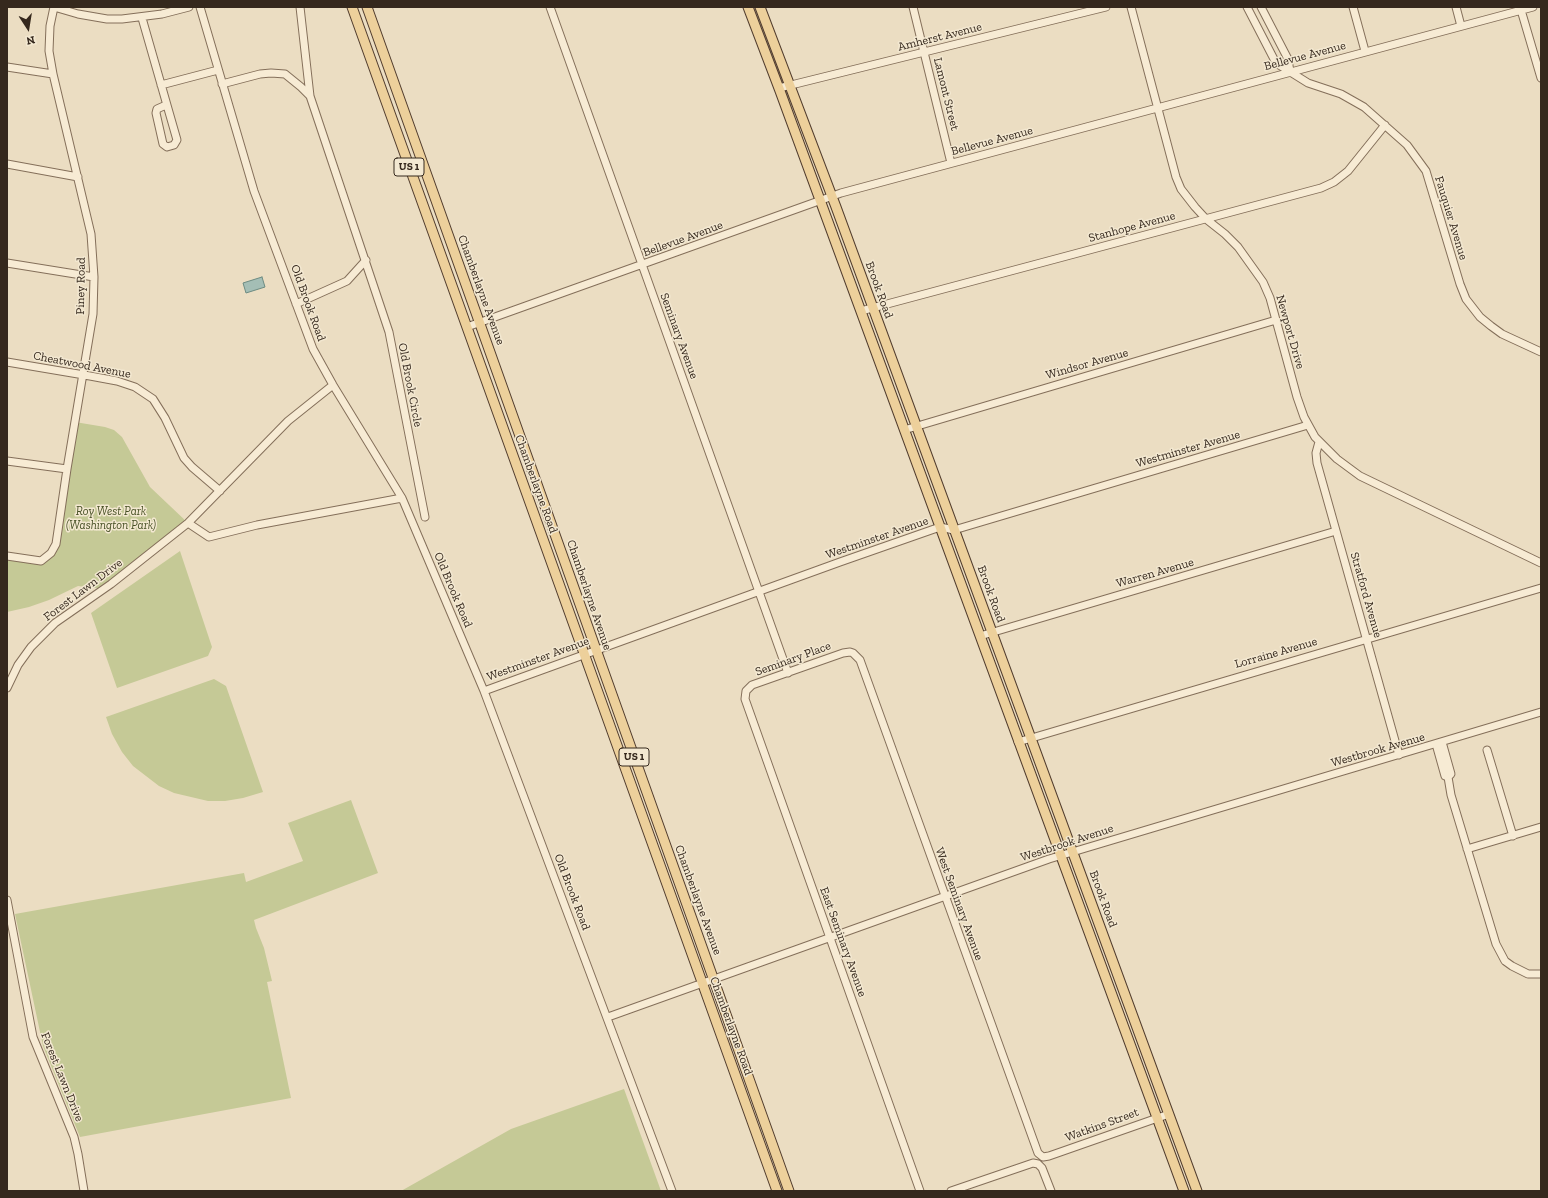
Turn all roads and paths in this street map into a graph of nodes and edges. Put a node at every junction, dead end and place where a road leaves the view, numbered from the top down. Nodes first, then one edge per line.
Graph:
1 (54, 7) edge
2 (189, 7) edge
3 (200, 7) edge
4 (300, 7) edge
5 (352, 7) edge
6 (367, 7) edge
7 (550, 7) edge
8 (748, 7) edge
9 (760, 7) edge
10 (913, 7) edge
11 (1106, 7) edge
12 (1131, 7) edge
13 (1247, 7) edge
14 (1261, 7) edge
15 (1353, 7) edge
16 (1456, 7) edge
17 (1533, 7) edge
18 (1521, 10) junction
19 (142, 18) junction
20 (1461, 26) junction
21 (1365, 51) junction
22 (924, 52) junction
23 (7, 67) edge
24 (218, 70) junction
25 (1290, 72) junction
26 (53, 74) junction
27 (1541, 78) edge
28 (222, 84) junction
29 (161, 85) junction
30 (790, 86) junction
31 (779, 88) junction
32 (310, 96) junction
33 (166, 105) junction
34 (1157, 107) junction
35 (1385, 125) junction
36 (951, 163) junction
37 (7, 164) edge
38 (78, 177) junction
39 (831, 196) junction
40 (820, 200) junction
41 (1206, 219) junction
42 (366, 260) junction
43 (7, 263) edge
44 (642, 265) junction
45 (94, 277) junction
46 (296, 304) junction
47 (872, 308) junction
48 (861, 311) junction
49 (1276, 320) junction
50 (480, 323) junction
51 (467, 327) junction
52 (1541, 352) edge
53 (7, 362) edge
54 (83, 375) junction
55 (333, 385) junction
56 (1308, 425) junction
57 (916, 426) junction
58 (904, 430) junction
59 (1320, 442) junction
60 (7, 461) edge
61 (67, 469) junction
62 (220, 491) junction
63 (402, 498) junction
64 (425, 517) dead end
65 (188, 523) junction
66 (940, 527) junction
67 (954, 530) junction
68 (1336, 531) junction
69 (7, 556) edge
70 (1541, 563) edge
71 (1541, 588) edge
72 (759, 592) junction
73 (992, 633) junction
74 (980, 636) junction
75 (1367, 638) junction
76 (596, 650) junction
77 (584, 654) junction
78 (857, 656) joint
79 (788, 672) junction
80 (7, 688) edge
81 (484, 691) junction
82 (745, 699) joint
83 (1541, 712) edge
84 (1030, 738) junction
85 (1018, 742) junction
86 (1439, 743) junction
87 (1487, 750) dead end
88 (1399, 755) junction
89 (1541, 827) edge
90 (1513, 836) junction
91 (1467, 849) junction
92 (1073, 852) junction
93 (1060, 856) junction
94 (944, 896) junction
95 (7, 900) edge
96 (829, 937) junction
97 (1541, 974) edge
98 (713, 980) junction
99 (703, 983) junction
100 (608, 1017) junction
101 (1169, 1114) junction
102 (1157, 1118) junction
103 (1043, 1157) joint
104 (84, 1191) edge
105 (672, 1191) edge
106 (777, 1191) edge
107 (789, 1191) edge
108 (920, 1191) edge
109 (950, 1191) edge
110 (1051, 1191) edge
111 (1184, 1191) edge
112 (1197, 1191) edge

1 - 19 street
1 - 26 street, Piney Road
2 - 19 street
3 - 24 street, Old Brook Road
4 - 32 street, Old Brook Circle
5 - 51 main road, US 1
6 - 50 main road, Chamberlayne Avenue / US 1
7 - 44 street, Seminary Avenue
8 - 31 main road, Brook Road
9 - 30 main road, Brook Road
10 - 22 street, Lamont Street
11 - 22 street, Amherst Avenue
12 - 34 street, Newport Drive
13 - 25 street, Fauquier Avenue
14 - 25 street
15 - 21 street
16 - 20 street
17 - 18 street, Bellevue Avenue
18 - 20 street, Bellevue Avenue
18 - 27 street
19 - 29 street
20 - 21 street, Bellevue Avenue
21 - 25 street, Bellevue Avenue
22 - 30 street, Amherst Avenue
22 - 36 street, Lamont Street
23 - 26 street
24 - 28 street, Old Brook Road
24 - 29 street
25 - 34 street, Bellevue Avenue
25 - 35 street, Fauquier Avenue
26 - 38 street, Piney Road
28 - 32 street, Old Brook Circle
28 - 46 street, Old Brook Road
29 - 33 street
30 - 31 street, Amherst Avenue
30 - 39 main road, Brook Road
31 - 40 main road, Brook Road
32 - 42 street, Old Brook Circle
33 - 33 street
34 - 36 street, Bellevue Avenue
34 - 41 street, Newport Drive
35 - 41 street, Stanhope Avenue
35 - 52 street, Fauquier Avenue
36 - 39 street, Bellevue Avenue
37 - 38 street
38 - 45 street, Piney Road
39 - 40 street, Bellevue Avenue
39 - 47 main road, Brook Road
40 - 44 street, Bellevue Avenue
40 - 48 main road, Brook Road
41 - 47 street, Stanhope Avenue
41 - 49 street, Newport Drive
42 - 46 street
42 - 64 street, Old Brook Circle
43 - 45 street
44 - 50 street, Bellevue Avenue
44 - 72 street, Seminary Avenue
45 - 54 street, Piney Road
46 - 55 street, Old Brook Road
47 - 48 street, Stanhope Avenue
47 - 57 main road, Brook Road
48 - 58 main road, Brook Road
49 - 56 street, Newport Drive
49 - 57 street, Windsor Avenue
50 - 51 street, Bellevue Avenue
50 - 76 main road, Chamberlayne Avenue / US 1
51 - 77 main road, Chamberlayne Road / US 1
53 - 54 street, Cheatwood Avenue
54 - 61 street, Piney Road
54 - 62 street, Cheatwood Avenue
55 - 62 street, Forest Lawn Drive
55 - 63 street, Old Brook Road
56 - 59 street, Newport Drive
56 - 67 street, Westminster Avenue
57 - 58 street, Windsor Avenue
57 - 67 main road, Brook Road
58 - 66 main road, Brook Road
59 - 68 street, Stratford Avenue
59 - 70 street, Newport Drive
60 - 61 street
61 - 69 street, Piney Road
62 - 65 street, Forest Lawn Drive
63 - 65 street
63 - 81 street, Old Brook Road
65 - 80 street, Forest Lawn Drive
66 - 67 street, Westminster Avenue
66 - 72 street, Westminster Avenue
66 - 74 main road, Brook Road
67 - 73 main road, Brook Road
68 - 73 street, Warren Avenue
68 - 75 street, Stratford Avenue
71 - 75 street, Lorraine Avenue
72 - 76 street, Westminster Avenue
72 - 79 street, Seminary Avenue
73 - 74 street, Warren Avenue
73 - 84 main road, Brook Road
74 - 85 main road, Brook Road
75 - 84 street, Lorraine Avenue
75 - 88 street, Stratford Avenue
76 - 77 street, Westminster Avenue
76 - 98 main road, Chamberlayne Avenue / US 1
77 - 81 street, Westminster Avenue
77 - 99 main road, Chamberlayne Road / US 1
78 - 79 street, Seminary Place
78 - 94 street, West Seminary Avenue
79 - 82 street, Seminary Place
81 - 100 street, Old Brook Road
82 - 96 street, East Seminary Avenue
83 - 86 street, Westbrook Avenue
84 - 85 street, Lorraine Avenue
84 - 92 main road, Brook Road
85 - 93 main road, Brook Road
86 - 88 street, Westbrook Avenue
86 - 91 street
87 - 90 street
88 - 92 street, Westbrook Avenue
89 - 90 street
90 - 91 street
91 - 97 street
92 - 93 street, Westbrook Avenue
92 - 101 main road, Brook Road
93 - 94 street, Westbrook Avenue
93 - 102 main road, Brook Road
94 - 96 street, Westbrook Avenue
94 - 103 street, West Seminary Avenue
95 - 104 street, Forest Lawn Drive
96 - 98 street, Westbrook Avenue
96 - 108 street, East Seminary Avenue
98 - 99 street, Westbrook Avenue
98 - 107 main road, Chamberlayne Avenue / US 1
99 - 100 street, Westbrook Avenue
99 - 106 main road, Chamberlayne Road / US 1
100 - 105 street, Old Brook Road
101 - 102 street, Watkins Street
101 - 112 main road, Brook Road
102 - 103 street, Watkins Street
102 - 111 main road, Brook Road
109 - 110 street

